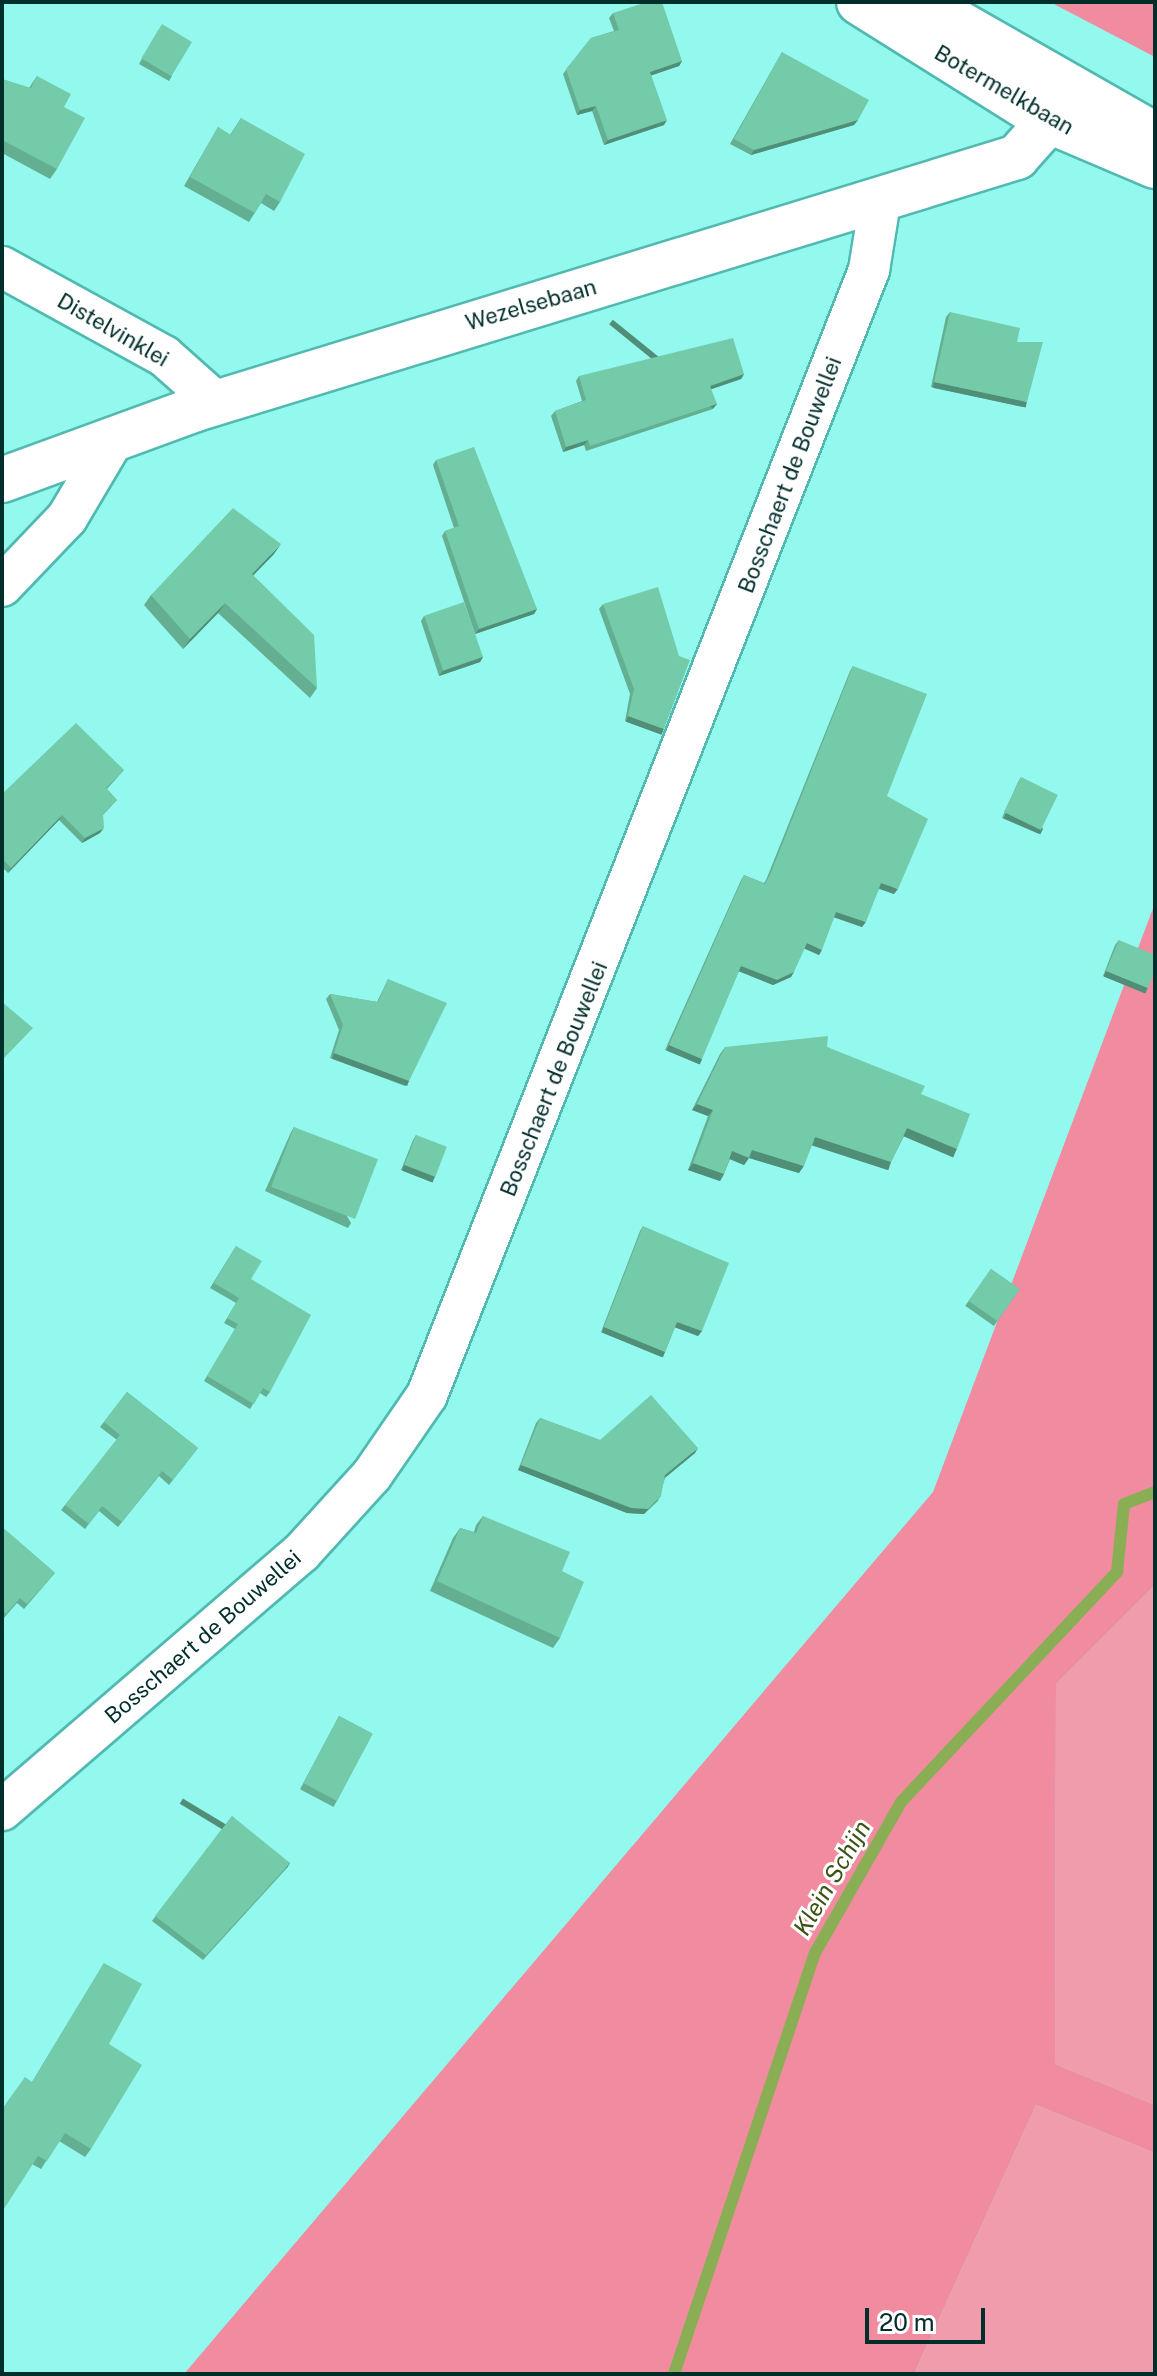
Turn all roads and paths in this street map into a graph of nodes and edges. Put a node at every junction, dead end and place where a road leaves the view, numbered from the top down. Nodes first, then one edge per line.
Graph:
1 (859, 2) edge
2 (922, 2) edge
3 (963, 28) edge
4 (1049, 121) junction
5 (1155, 135) edge
6 (1155, 166) edge
7 (880, 202) junction
8 (2, 267) edge
9 (217, 403) junction
10 (114, 439) junction
11 (2, 480) edge
12 (2, 586) edge
13 (2, 1810) edge

1 - 3 street, Botermelkbaan
2 - 3 street, Botermelkbaan
3 - 4 street, Botermelkbaan
3 - 5 street, Botermelkbaan
4 - 6 street, Botermelkbaan
4 - 7 street, Wezelsebaan
7 - 9 street, Wezelsebaan
7 - 13 street, Bosschaert de Bouwellei
8 - 9 street, Distelvinklei
9 - 10 street, Wezelsebaan
10 - 11 street, Wezelsebaan
10 - 12 street

